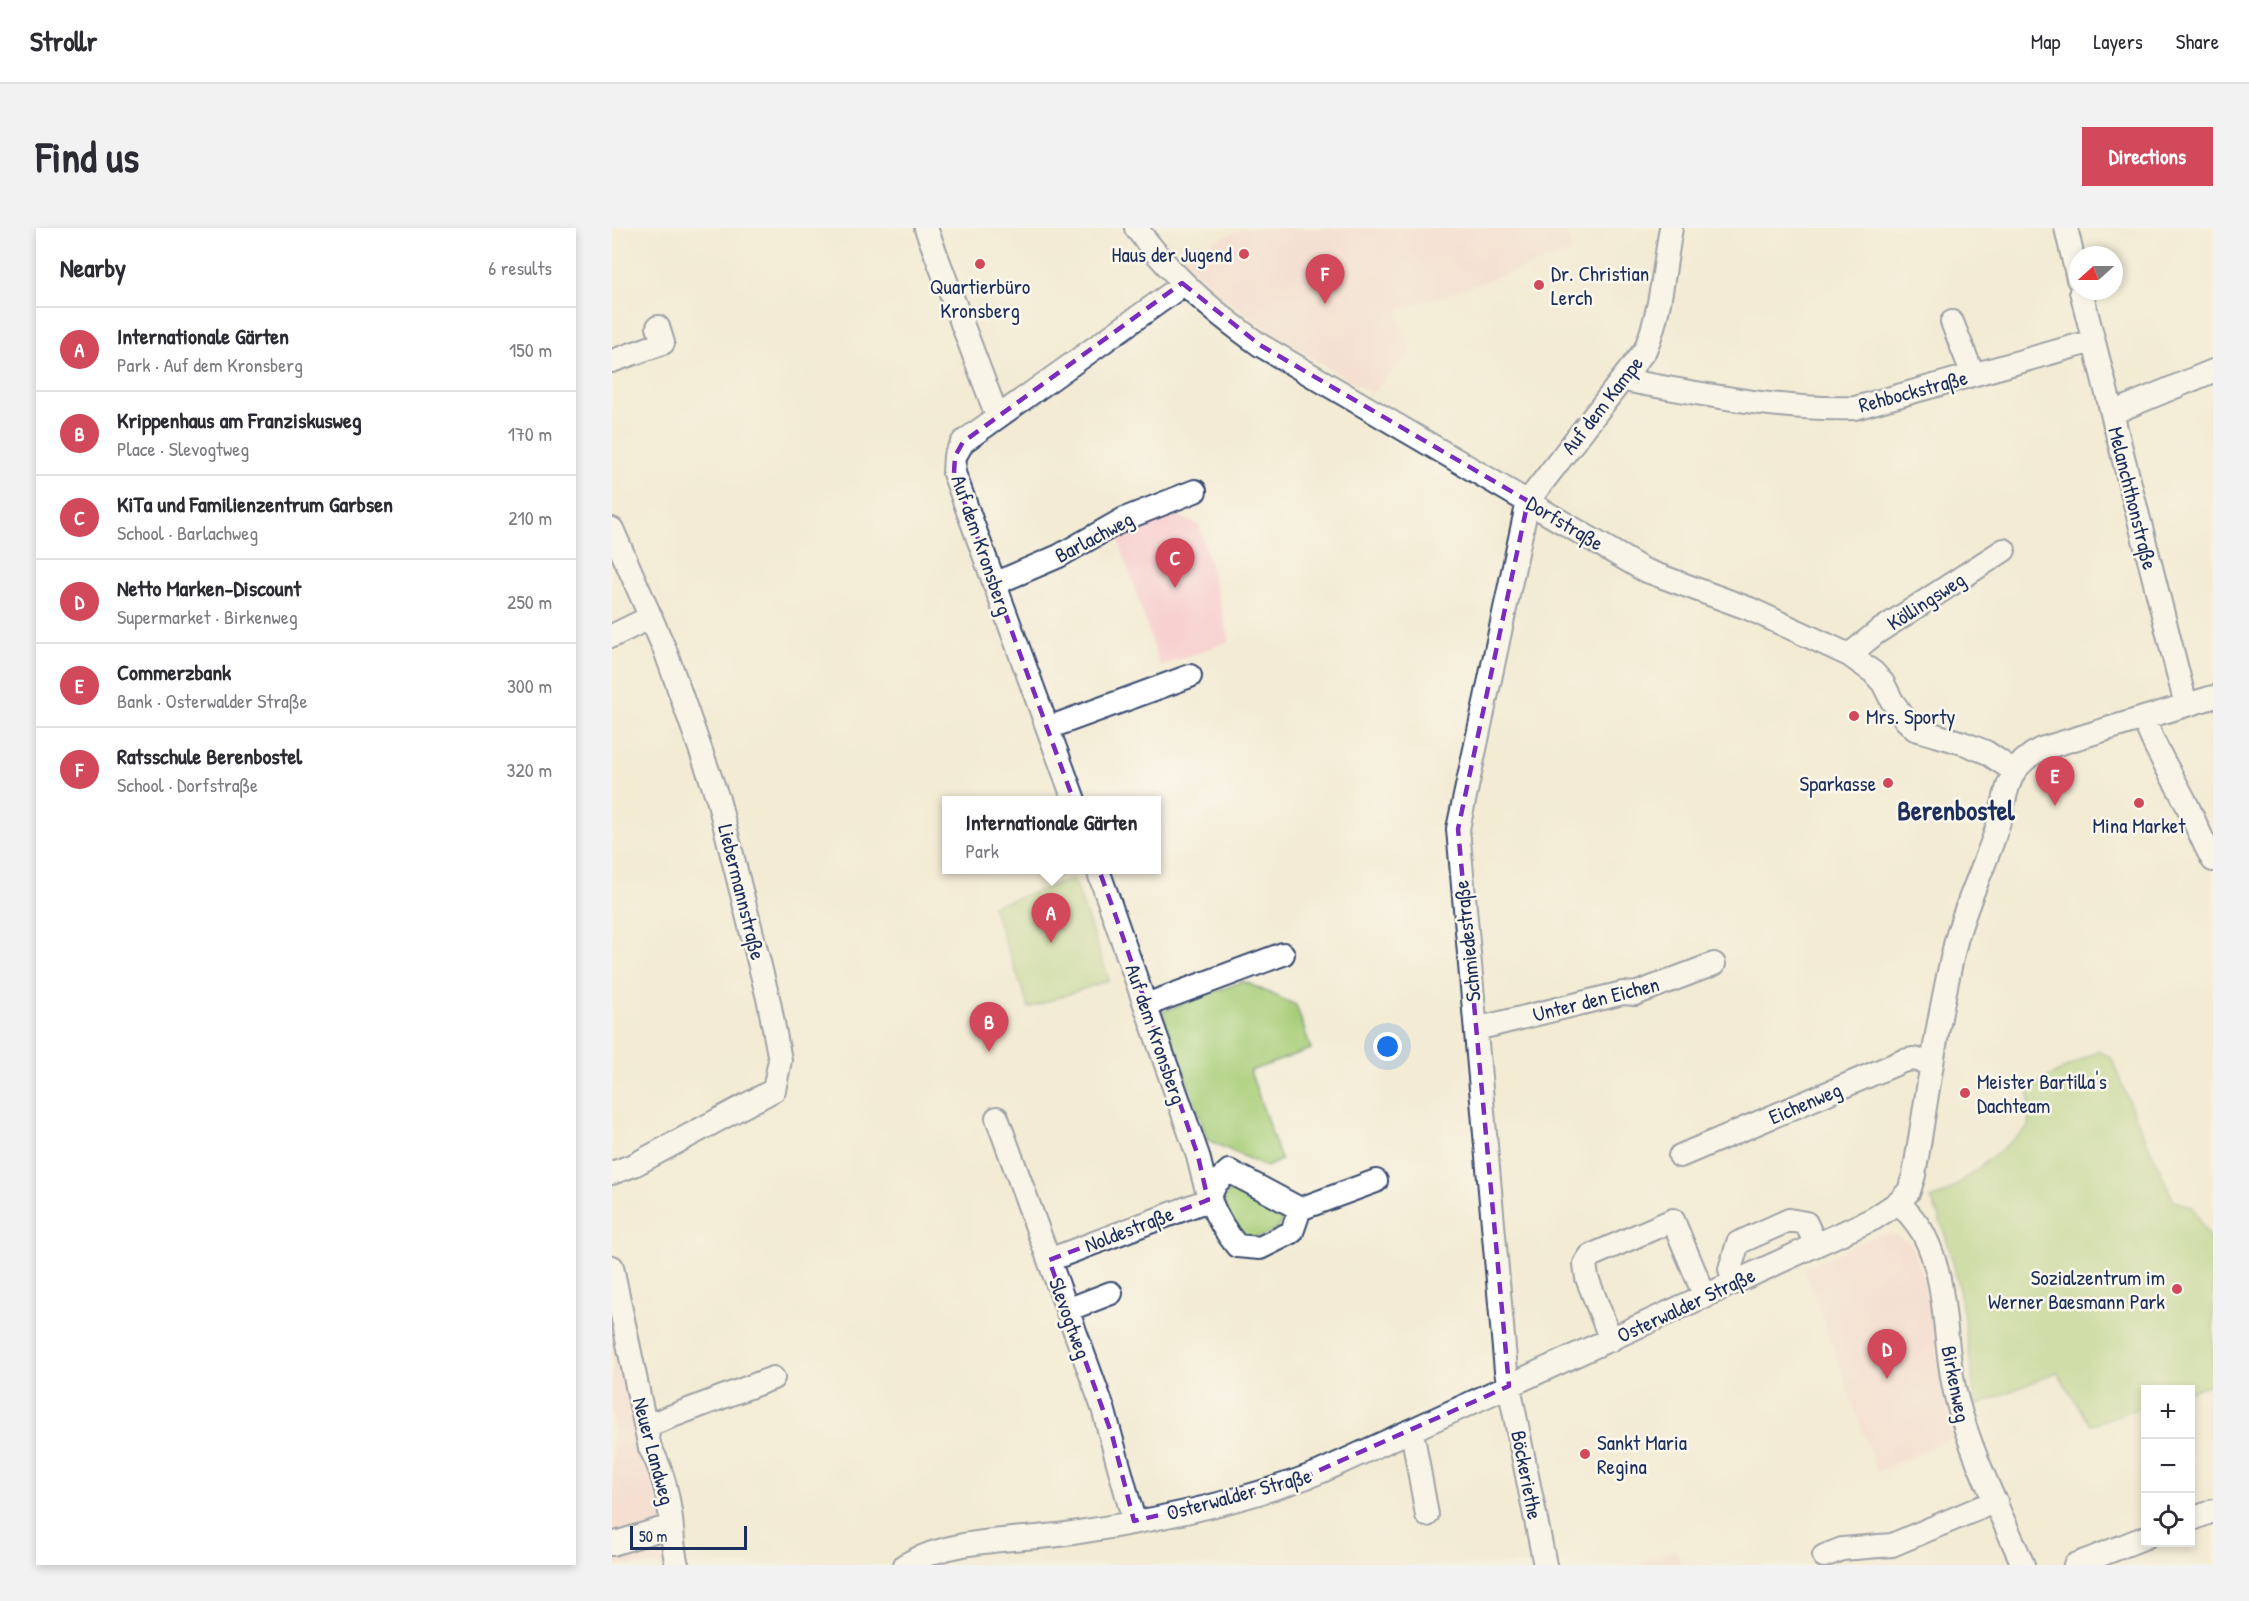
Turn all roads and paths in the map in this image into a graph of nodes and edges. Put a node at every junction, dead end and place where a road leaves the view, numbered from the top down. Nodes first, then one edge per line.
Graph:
1 (926, 228) edge
2 (1136, 228) edge
3 (1671, 228) edge
4 (2066, 228) edge
5 (2070, 246) edge
6 (1182, 283) junction
7 (2083, 300) edge
8 (1952, 322) dead end
9 (658, 327) dead end
10 (2093, 341) junction
11 (612, 361) edge
12 (2213, 371) edge
13 (1972, 375) junction
14 (1623, 380) junction
15 (2112, 412) junction
16 (998, 416) junction
17 (1195, 490) dead end
18 (1528, 501) junction
19 (612, 529) edge
20 (2004, 550) dead end
21 (994, 584) junction
22 (651, 617) junction
23 (612, 636) edge
24 (1849, 655) junction
25 (1190, 676) dead end
26 (2213, 697) edge
27 (2187, 705) junction
28 (2144, 718) junction
29 (1048, 728) junction
30 (2014, 771) junction
31 (1072, 796) edge
32 (2213, 860) edge
33 (1099, 874) edge
34 (1283, 954) dead end
35 (1714, 964) dead end
36 (1146, 1005) junction
37 (1476, 1029) junction
38 (1932, 1063) junction
39 (997, 1118) dead end
40 (1680, 1156) dead end
41 (612, 1173) edge
42 (1376, 1181) dead end
43 (1208, 1200) junction
44 (1899, 1202) junction
45 (1300, 1209) junction
46 (1816, 1245) junction
47 (1049, 1260) junction
48 (613, 1275) edge
49 (1734, 1283) junction
50 (1111, 1293) dead end
51 (1705, 1297) junction
52 (1067, 1310) junction
53 (1611, 1340) junction
54 (773, 1378) dead end
55 (1509, 1386) junction
56 (646, 1426) junction
57 (1409, 1431) junction
58 (1996, 1501) junction
59 (2213, 1511) edge
60 (1427, 1515) dead end
61 (2195, 1518) edge
62 (1134, 1521) junction
63 (671, 1526) junction
64 (2141, 1539) edge
65 (612, 1544) edge
66 (1824, 1556) dead end
67 (677, 1565) edge
68 (905, 1565) edge
69 (1545, 1565) edge
70 (2023, 1565) edge
71 (2075, 1565) edge

1 - 16 street
2 - 6 street, Dorfstraße
3 - 14 street, Auf dem Kampe
4 - 5 street
6 - 16 street, Auf dem Kronsberg
6 - 18 street, Dorfstraße
7 - 10 street, Melanchthonstraße
8 - 13 street
9 - 11 street
10 - 13 street, Rehbockstraße
10 - 15 street, Melanchthonstraße
12 - 15 street
13 - 14 street, Rehbockstraße
14 - 18 street, Auf dem Kampe
15 - 27 street, Melanchthonstraße
16 - 21 street, Auf dem Kronsberg
17 - 21 street, Barlachweg
18 - 24 street, Dorfstraße
18 - 37 street, Schmiedestraße
19 - 22 street, Liebermannstraße
20 - 24 street, Köllingsweg
21 - 29 street, Auf dem Kronsberg
22 - 23 street
22 - 41 street, Liebermannstraße
24 - 30 street, Dorfstraße
25 - 29 street
26 - 27 street, Osterwalder Straße
27 - 28 street, Osterwalder Straße
28 - 30 street, Osterwalder Straße
28 - 32 street
29 - 31 street, Auf dem Kronsberg
30 - 38 street, Osterwalder Straße
33 - 36 street, Auf dem Kronsberg
34 - 36 street
35 - 37 street, Unter den Eichen
36 - 43 street, Auf dem Kronsberg
37 - 55 street, Schmiedestraße
38 - 40 street, Eichenweg
38 - 44 street, Osterwalder Straße
39 - 47 street, Slevogtweg
42 - 45 street
43 - 45 street
43 - 45 street
43 - 47 street, Noldestraße
44 - 46 street, Osterwalder Straße
44 - 58 street, Birkenweg
46 - 49 street, Osterwalder Straße
46 - 49 street
47 - 52 street, Slevogtweg
48 - 56 street, Neuer Landweg
49 - 51 street, Osterwalder Straße
50 - 52 street
51 - 53 street, Osterwalder Straße
51 - 53 street
52 - 62 street, Slevogtweg
53 - 55 street, Osterwalder Straße
54 - 56 street
55 - 57 street, Osterwalder Straße
55 - 69 street, Böckeriethe
56 - 63 street, Neuer Landweg
57 - 60 street
57 - 62 street, Osterwalder Straße
58 - 66 street
58 - 70 street, Birkenweg
59 - 61 street
62 - 68 street, Osterwalder Straße
63 - 65 street
63 - 67 street, Neuer Landweg
64 - 71 street

